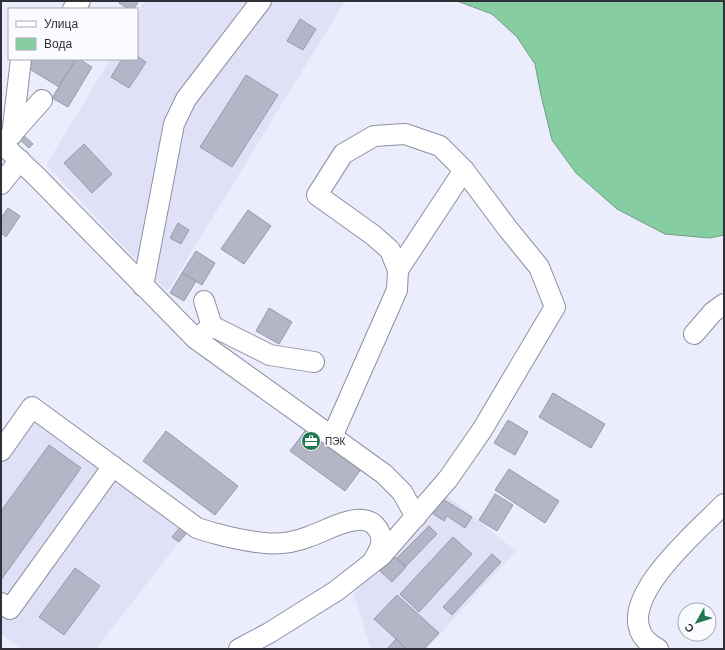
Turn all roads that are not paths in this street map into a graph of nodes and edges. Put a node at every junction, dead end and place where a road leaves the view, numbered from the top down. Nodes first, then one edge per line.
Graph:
1 (261, 1) edge
2 (21, 60) edge
3 (42, 100) dead end
4 (4, 142) edge
5 (20, 160) junction
6 (464, 170) junction
7 (1, 184) edge
8 (398, 270) junction
9 (143, 286) junction
10 (204, 301) dead end
11 (724, 304) edge
12 (212, 326) junction
13 (694, 334) dead end
14 (196, 339) junction
15 (314, 362) dead end
16 (332, 437) junction
17 (1, 451) edge
18 (113, 466) junction
19 (724, 504) edge
20 (416, 517) junction
21 (369, 566) junction
22 (1, 603) edge
23 (238, 649) edge
24 (658, 649) edge

1 - 9 lane
2 - 4 lane
3 - 4 lane
4 - 5 lane
5 - 7 lane
5 - 9 lane
6 - 8 lane
6 - 8 lane
6 - 20 lane
8 - 16 lane
9 - 14 lane
10 - 12 lane
11 - 13 lane
12 - 14 lane
12 - 15 lane
14 - 16 lane
16 - 20 lane
17 - 18 lane
18 - 21 lane
18 - 22 lane
19 - 24 lane
20 - 21 lane
21 - 23 lane

